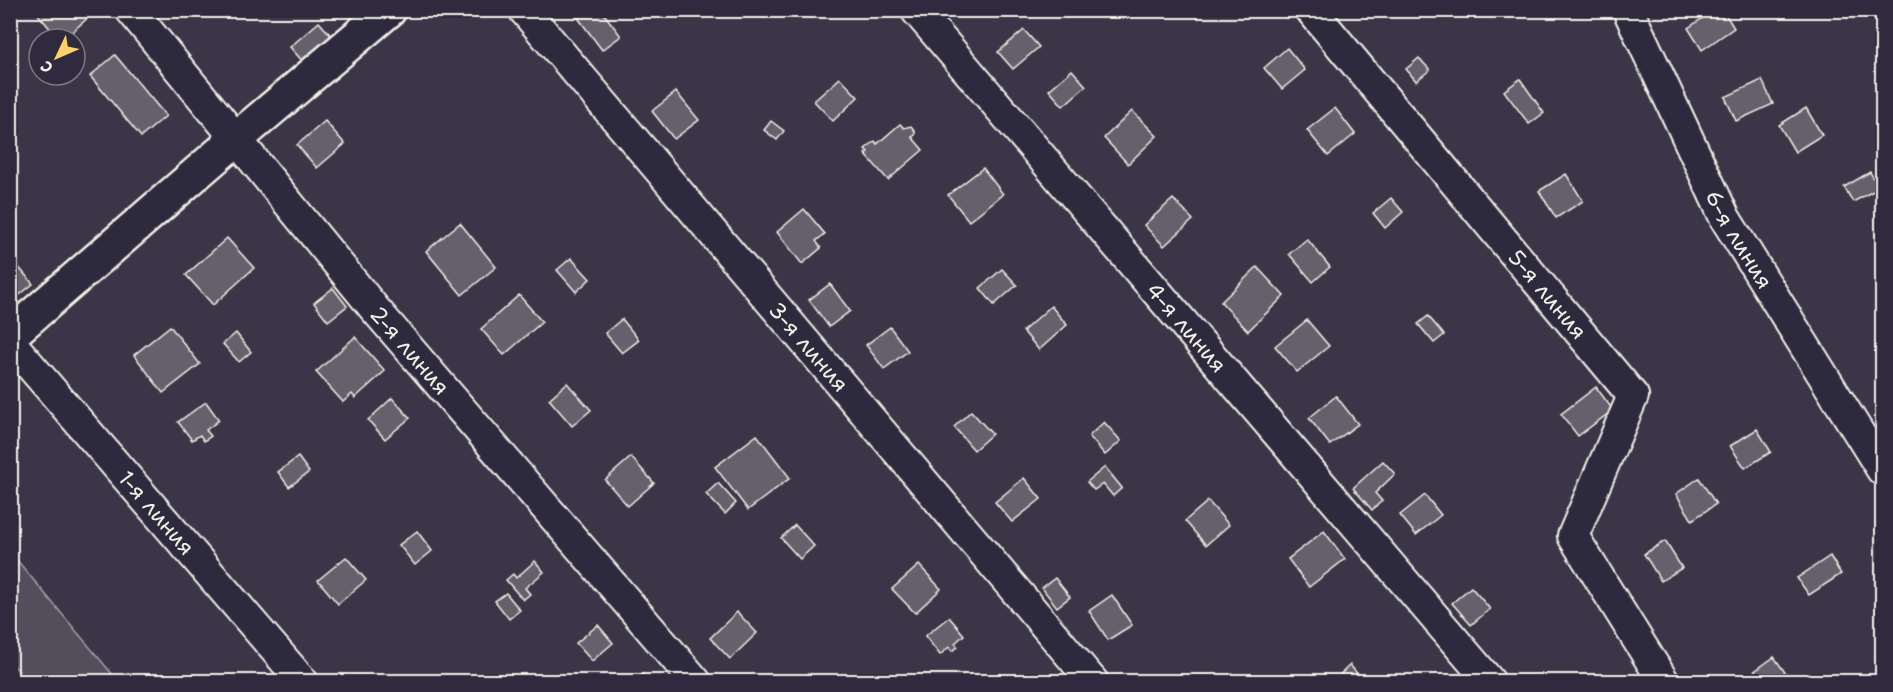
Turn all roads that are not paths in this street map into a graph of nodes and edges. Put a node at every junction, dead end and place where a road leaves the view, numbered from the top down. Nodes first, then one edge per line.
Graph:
1 (130, 10) edge
2 (389, 10) edge
3 (524, 10) edge
4 (916, 10) edge
5 (1311, 10) edge
6 (1628, 10) edge
7 (235, 140) junction
8 (10, 335) edge
9 (10, 342) edge
10 (1878, 462) edge
11 (303, 681) edge
12 (696, 681) edge
13 (1093, 681) edge
14 (1490, 681) edge
15 (1664, 681) edge

1 - 7 street, 2-я линия
2 - 7 street
3 - 13 street, 3-я линия
4 - 14 street, 4-я линия
5 - 15 street, 5-я линия
6 - 10 street, 6-я линия
7 - 8 street
7 - 12 street, 2-я линия
9 - 11 street, 1-я линия

